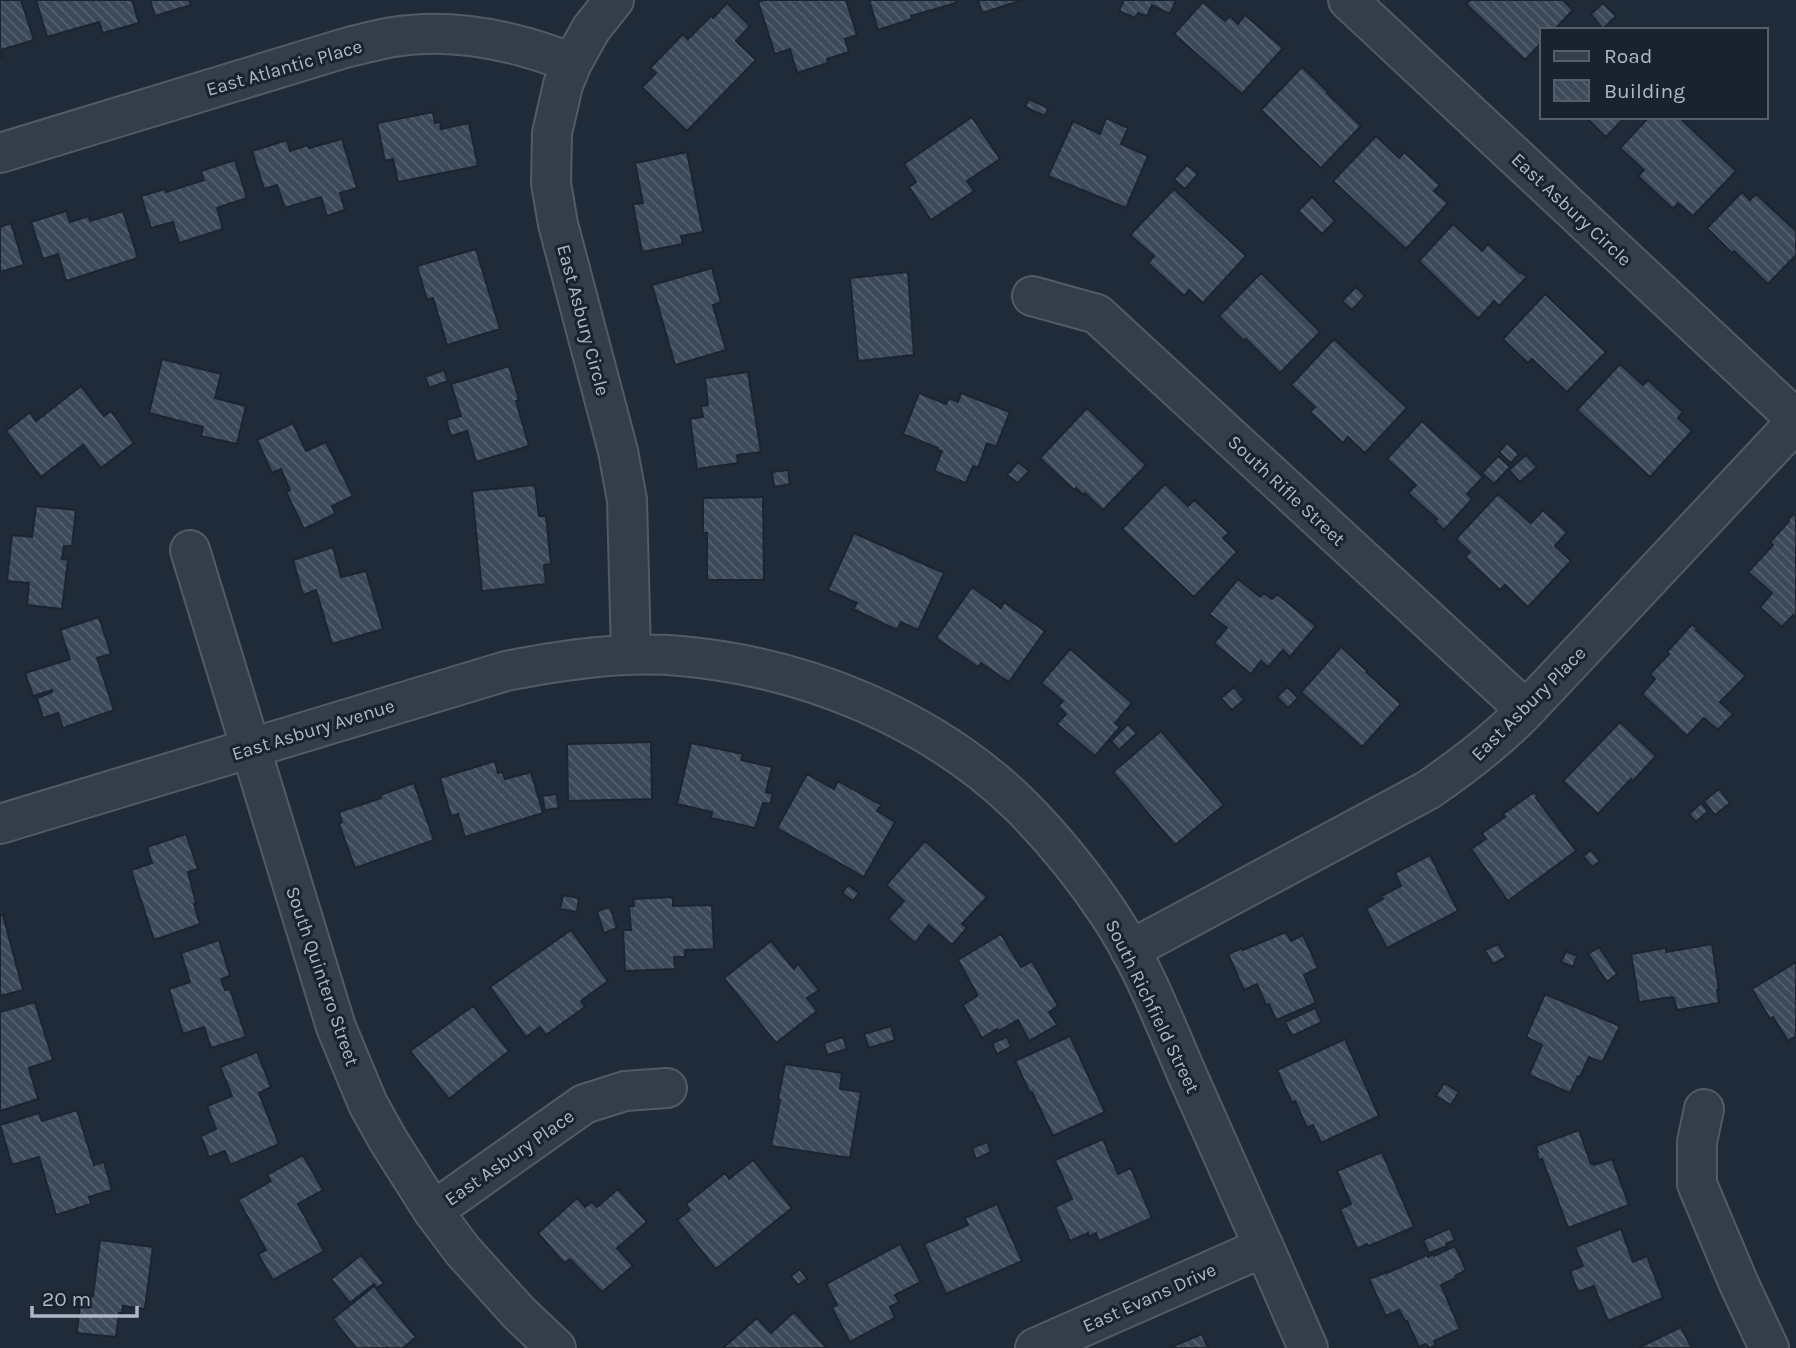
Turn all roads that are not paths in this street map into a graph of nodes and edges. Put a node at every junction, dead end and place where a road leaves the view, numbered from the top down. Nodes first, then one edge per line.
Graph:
1 (614, 0) edge
2 (1348, 0) edge
3 (572, 63) junction
4 (0, 153) edge
5 (1032, 296) dead end
6 (1796, 420) edge
7 (190, 550) dead end
8 (631, 655) junction
9 (1526, 710) junction
10 (250, 748) junction
11 (0, 824) edge
12 (1130, 950) junction
13 (667, 1088) dead end
14 (1704, 1109) dead end
15 (432, 1210) junction
16 (1264, 1247) junction
17 (556, 1348) edge
18 (1035, 1348) edge
19 (1308, 1348) edge
20 (1769, 1348) edge

1 - 3 street, East Asbury Circle
2 - 6 street, East Asbury Circle
3 - 4 street, East Atlantic Place
3 - 8 street, East Asbury Circle
5 - 9 street, South Rifle Street
6 - 9 street, East Asbury Place
7 - 10 street, South Quintero Street
8 - 10 street, East Asbury Avenue
8 - 12 street, South Richfield Street
9 - 12 street, East Asbury Place
10 - 11 street, East Asbury Avenue
10 - 15 street, South Quintero Street
12 - 16 street, South Richfield Street
13 - 15 street, East Asbury Place
14 - 20 street
15 - 17 street, South Quintero Street
16 - 18 street, East Evans Drive
16 - 19 street, South Richfield Street

